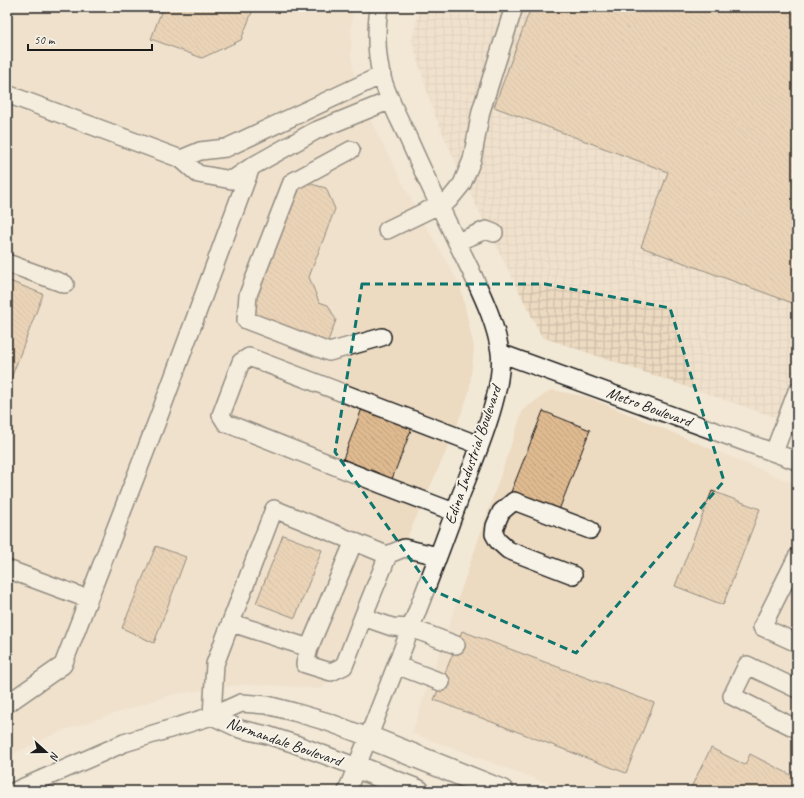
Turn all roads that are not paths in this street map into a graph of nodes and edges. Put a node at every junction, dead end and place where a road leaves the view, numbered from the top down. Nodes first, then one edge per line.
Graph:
1 (379, 7) edge
2 (514, 7) edge
3 (382, 75) junction
4 (7, 94) edge
5 (23, 100) junction
6 (391, 100) junction
7 (7, 106) edge
8 (351, 150) dead end
9 (181, 159) junction
10 (251, 167) junction
11 (438, 205) junction
12 (387, 230) dead end
13 (494, 233) dead end
14 (457, 242) junction
15 (7, 263) edge
16 (65, 284) dead end
17 (382, 337) dead end
18 (500, 353) junction
19 (797, 391) edge
20 (479, 445) junction
21 (774, 452) junction
22 (797, 461) edge
23 (454, 512) junction
24 (590, 530) dead end
25 (354, 542) junction
26 (388, 555) junction
27 (438, 556) junction
28 (797, 557) edge
29 (7, 569) edge
30 (573, 575) dead end
31 (88, 599) junction
32 (363, 617) junction
33 (232, 622) junction
34 (411, 628) junction
35 (797, 643) edge
36 (456, 646) dead end
37 (309, 648) junction
38 (396, 665) junction
39 (441, 682) dead end
40 (797, 689) edge
41 (7, 704) edge
42 (212, 716) junction
43 (797, 729) edge
44 (368, 737) junction
45 (357, 767) junction
46 (7, 787) edge
47 (12, 791) edge
48 (15, 791) edge
49 (347, 791) edge
50 (418, 791) edge
51 (502, 791) edge

1 - 3 street, Edina Industrial Boulevard
2 - 11 street
3 - 6 street, Edina Industrial Boulevard
3 - 9 street
4 - 5 street
5 - 7 street
5 - 9 street
6 - 10 street
6 - 11 street, Edina Industrial Boulevard
8 - 17 street
9 - 10 street
10 - 31 street
11 - 12 street
11 - 14 street, Edina Industrial Boulevard
13 - 14 street
14 - 18 street, Edina Industrial Boulevard
15 - 16 street
18 - 20 street, Edina Industrial Boulevard
18 - 21 street, Metro Boulevard
19 - 21 street
20 - 23 street, Edina Industrial Boulevard
20 - 23 street
21 - 22 street, Metro Boulevard
23 - 27 street, Edina Industrial Boulevard
24 - 30 street
25 - 26 street
25 - 33 street
25 - 37 street
26 - 27 street
26 - 32 street
27 - 34 street, Edina Industrial Boulevard
28 - 35 street
29 - 31 street
31 - 41 street
32 - 34 street
32 - 37 street
33 - 37 street
33 - 42 street
34 - 36 street
34 - 38 street, Edina Industrial Boulevard
38 - 39 street
38 - 44 street, Edina Industrial Boulevard
40 - 43 street
42 - 44 street, Normandale Boulevard
42 - 45 street, Normandale Boulevard
42 - 48 street, Normandale Boulevard
44 - 45 street, Edina Industrial Boulevard
44 - 51 highway
45 - 49 street, Edina Industrial Boulevard
45 - 50 highway
46 - 47 street

